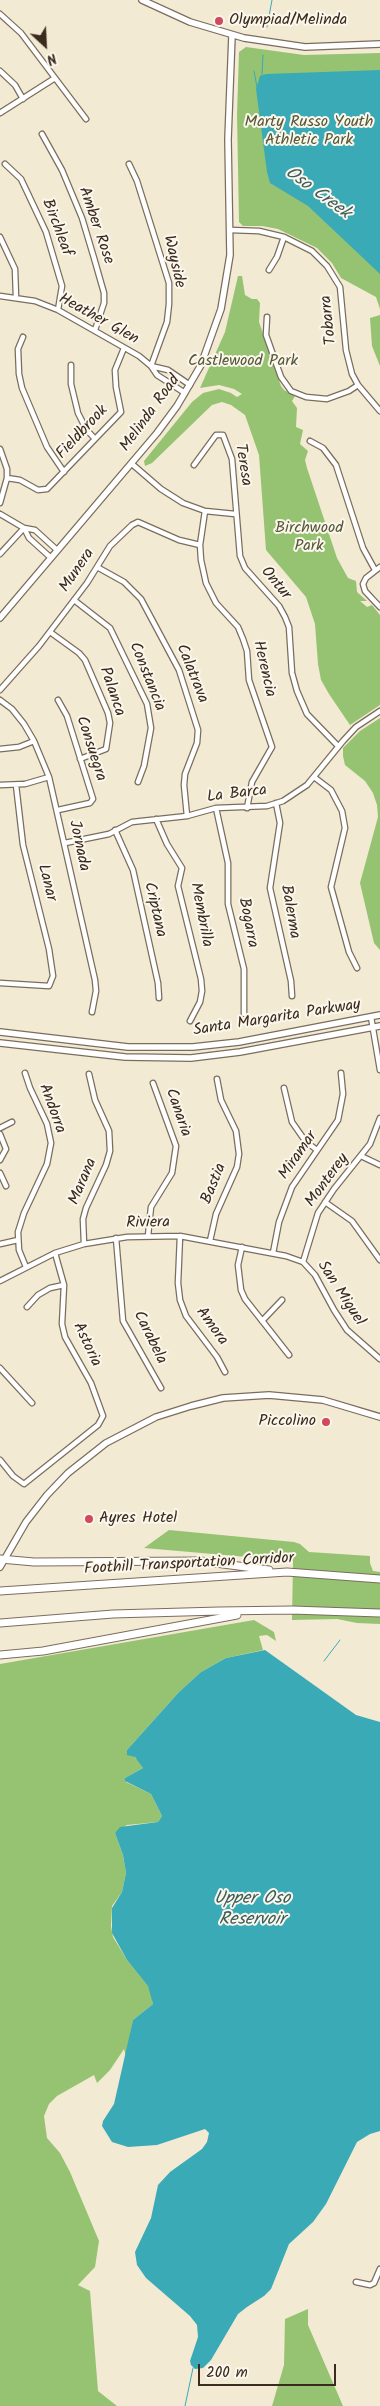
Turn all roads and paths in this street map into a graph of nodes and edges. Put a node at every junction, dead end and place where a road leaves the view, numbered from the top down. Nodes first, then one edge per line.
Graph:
1 (142, 0) edge
2 (0, 14) edge
3 (232, 35) junction
4 (380, 44) edge
5 (0, 70) edge
6 (55, 78) junction
7 (23, 98) junction
8 (0, 113) edge
9 (86, 119) dead end
10 (42, 134) dead end
11 (5, 164) dead end
12 (129, 164) dead end
13 (230, 230) junction
14 (0, 236) edge
15 (284, 237) junction
16 (269, 270) dead end
17 (0, 296) edge
18 (16, 297) junction
19 (58, 310) junction
20 (267, 317) dead end
21 (95, 330) junction
22 (24, 337) dead end
23 (124, 348) junction
24 (71, 365) dead end
25 (152, 366) junction
26 (163, 369) junction
27 (160, 377) junction
28 (190, 385) junction
29 (358, 385) junction
30 (185, 393) junction
31 (380, 411) edge
32 (95, 439) junction
33 (310, 441) dead end
34 (0, 449) edge
35 (132, 464) junction
36 (194, 465) dead end
37 (64, 472) junction
38 (7, 478) junction
39 (0, 503) edge
40 (204, 511) junction
41 (0, 514) edge
42 (236, 514) junction
43 (24, 528) junction
44 (39, 534) junction
45 (32, 541) junction
46 (200, 545) junction
47 (57, 550) junction
48 (0, 554) edge
49 (50, 558) junction
50 (97, 567) junction
51 (380, 567) edge
52 (375, 570) junction
53 (74, 600) junction
54 (380, 607) edge
55 (0, 618) edge
56 (50, 632) junction
57 (0, 690) edge
58 (0, 700) edge
59 (58, 700) dead end
60 (380, 711) edge
61 (34, 741) junction
62 (338, 746) junction
63 (0, 749) edge
64 (80, 759) junction
65 (49, 777) junction
66 (314, 777) junction
67 (138, 782) dead end
68 (0, 785) edge
69 (16, 785) junction
70 (276, 803) junction
71 (216, 808) junction
72 (247, 808) junction
73 (58, 810) junction
74 (186, 816) junction
75 (156, 819) junction
76 (115, 830) junction
77 (65, 843) junction
78 (357, 968) dead end
79 (0, 983) edge
80 (292, 996) dead end
81 (159, 998) dead end
82 (92, 1012) dead end
83 (244, 1014) dead end
84 (380, 1016) edge
85 (371, 1017) junction
86 (190, 1021) dead end
87 (380, 1026) edge
88 (373, 1028) junction
89 (0, 1032) edge
90 (0, 1043) edge
91 (380, 1070) edge
92 (25, 1072) dead end
93 (341, 1073) dead end
94 (88, 1074) dead end
95 (217, 1080) dead end
96 (153, 1083) dead end
97 (284, 1088) dead end
98 (380, 1118) edge
99 (12, 1122) dead end
100 (0, 1128) edge
101 (0, 1134) edge
102 (317, 1150) junction
103 (361, 1156) junction
104 (0, 1160) edge
105 (380, 1165) edge
106 (0, 1173) edge
107 (6, 1186) dead end
108 (325, 1202) junction
109 (148, 1236) junction
110 (180, 1236) junction
111 (116, 1238) junction
112 (18, 1240) junction
113 (210, 1241) junction
114 (0, 1244) edge
115 (84, 1244) junction
116 (242, 1247) junction
117 (55, 1253) junction
118 (273, 1253) junction
119 (380, 1260) edge
120 (303, 1262) junction
121 (26, 1266) junction
122 (0, 1281) edge
123 (64, 1285) junction
124 (282, 1300) dead end
125 (27, 1307) dead end
126 (262, 1321) junction
127 (289, 1355) dead end
128 (380, 1359) edge
129 (0, 1368) edge
130 (225, 1372) dead end
131 (161, 1388) dead end
132 (32, 1403) dead end
133 (380, 1417) edge
134 (0, 1460) edge
135 (2, 1559) edge
136 (0, 1567) edge
137 (287, 1572) junction
138 (380, 1579) edge
139 (0, 1590) edge
140 (259, 1611) junction
141 (380, 1613) edge
142 (0, 1623) edge
143 (0, 1655) edge
144 (380, 2270) edge
145 (356, 2282) dead end

1 - 3 main road
2 - 6 street
3 - 4 main road
3 - 13 main road, Melinda Road
5 - 7 street
6 - 7 street
6 - 9 street
7 - 8 street
10 - 21 street, Amber Rose
11 - 19 street, Birchleaf
12 - 25 street, Wayside
13 - 15 street, Tobarra
13 - 28 main road, Melinda Road
14 - 18 street
15 - 16 street
15 - 29 street, Tobarra
17 - 18 street, Heather Glen
18 - 19 street, Heather Glen
19 - 21 street, Heather Glen
20 - 29 street
21 - 23 street, Heather Glen
22 - 37 street
23 - 25 street, Heather Glen
23 - 32 street, Fieldbrook
24 - 32 street
25 - 26 street, Heather Glen
25 - 27 street, Heather Glen
26 - 27 street
26 - 28 street, Heather Glen
27 - 30 street, Heather Glen
28 - 30 main road, Melinda Road
29 - 31 street, Tobarra
30 - 35 main road, Melinda Road
32 - 37 street, Fieldbrook
33 - 52 street
34 - 38 street
35 - 40 street
35 - 47 main road, Melinda Road
36 - 42 street, Teresa
37 - 38 street, Fieldbrook
38 - 39 street
40 - 42 street
40 - 46 street, Herencia
41 - 43 street
42 - 62 street, Ontur
43 - 44 street
43 - 45 street
43 - 48 street
44 - 45 street
44 - 47 street
45 - 49 street
46 - 50 street, Munera
46 - 72 street, Herencia
47 - 49 main road, Melinda Road
49 - 55 main road, Melinda Road
50 - 53 street, Munera
50 - 74 street, Calatrava
51 - 52 street
52 - 54 street
53 - 56 street, Munera
53 - 67 street, Constancia
56 - 57 street, Munera
56 - 64 street, Palanca
58 - 61 street, Jornada
59 - 64 street, Consuegra
60 - 62 street, La Barca
61 - 63 street
61 - 65 street, Jornada
62 - 66 street, La Barca
64 - 73 street, Consuegra
65 - 69 street
65 - 73 street, Jornada
66 - 70 street, La Barca
66 - 78 street
68 - 69 street
69 - 79 street, Lanar
70 - 72 street, La Barca
70 - 80 street, Balerma
71 - 72 street, La Barca
71 - 74 street, La Barca
71 - 83 street, Bogarra
73 - 77 street, Jornada
74 - 75 street, La Barca
75 - 76 street, La Barca
75 - 86 street, Membrilla
76 - 77 street, La Barca
76 - 81 street, Criptana
77 - 82 street, Jornada
84 - 85 main road, Santa Margarita Parkway
85 - 88 street
85 - 89 main road, Santa Margarita Parkway
87 - 88 main road, Santa Margarita Parkway
88 - 90 main road, Santa Margarita Parkway
88 - 91 street
92 - 112 street, Andorra
93 - 102 street, Miramar
94 - 115 street, Marana
95 - 113 street, Bastia
96 - 109 street, Canaria
97 - 102 street
98 - 103 street, Monterey
99 - 100 street
101 - 104 street
102 - 118 street, Miramar
103 - 105 street
103 - 108 street, Monterey
106 - 107 street
108 - 119 street
108 - 120 street, Monterey
109 - 110 street, Riviera
109 - 111 street, Riviera
110 - 113 street, Riviera
110 - 130 street, Amora
111 - 115 street, Riviera
111 - 131 street, Carabela
112 - 114 street
112 - 121 street
113 - 116 street, Riviera
115 - 117 street, Riviera
116 - 118 street, Riviera
116 - 126 street
117 - 121 street, Riviera
117 - 123 street, Astoria
118 - 120 street, Riviera
120 - 128 street, San Miguel
121 - 122 street, Riviera
123 - 125 street
123 - 134 street, Astoria
124 - 126 street
126 - 127 street
129 - 132 street
133 - 135 main road
135 - 136 main road
135 - 137 highway
137 - 138 highway, Foothill Transportation Corridor
137 - 139 highway, Foothill Transportation Corridor
140 - 141 highway
140 - 142 highway
140 - 143 highway
144 - 145 street

